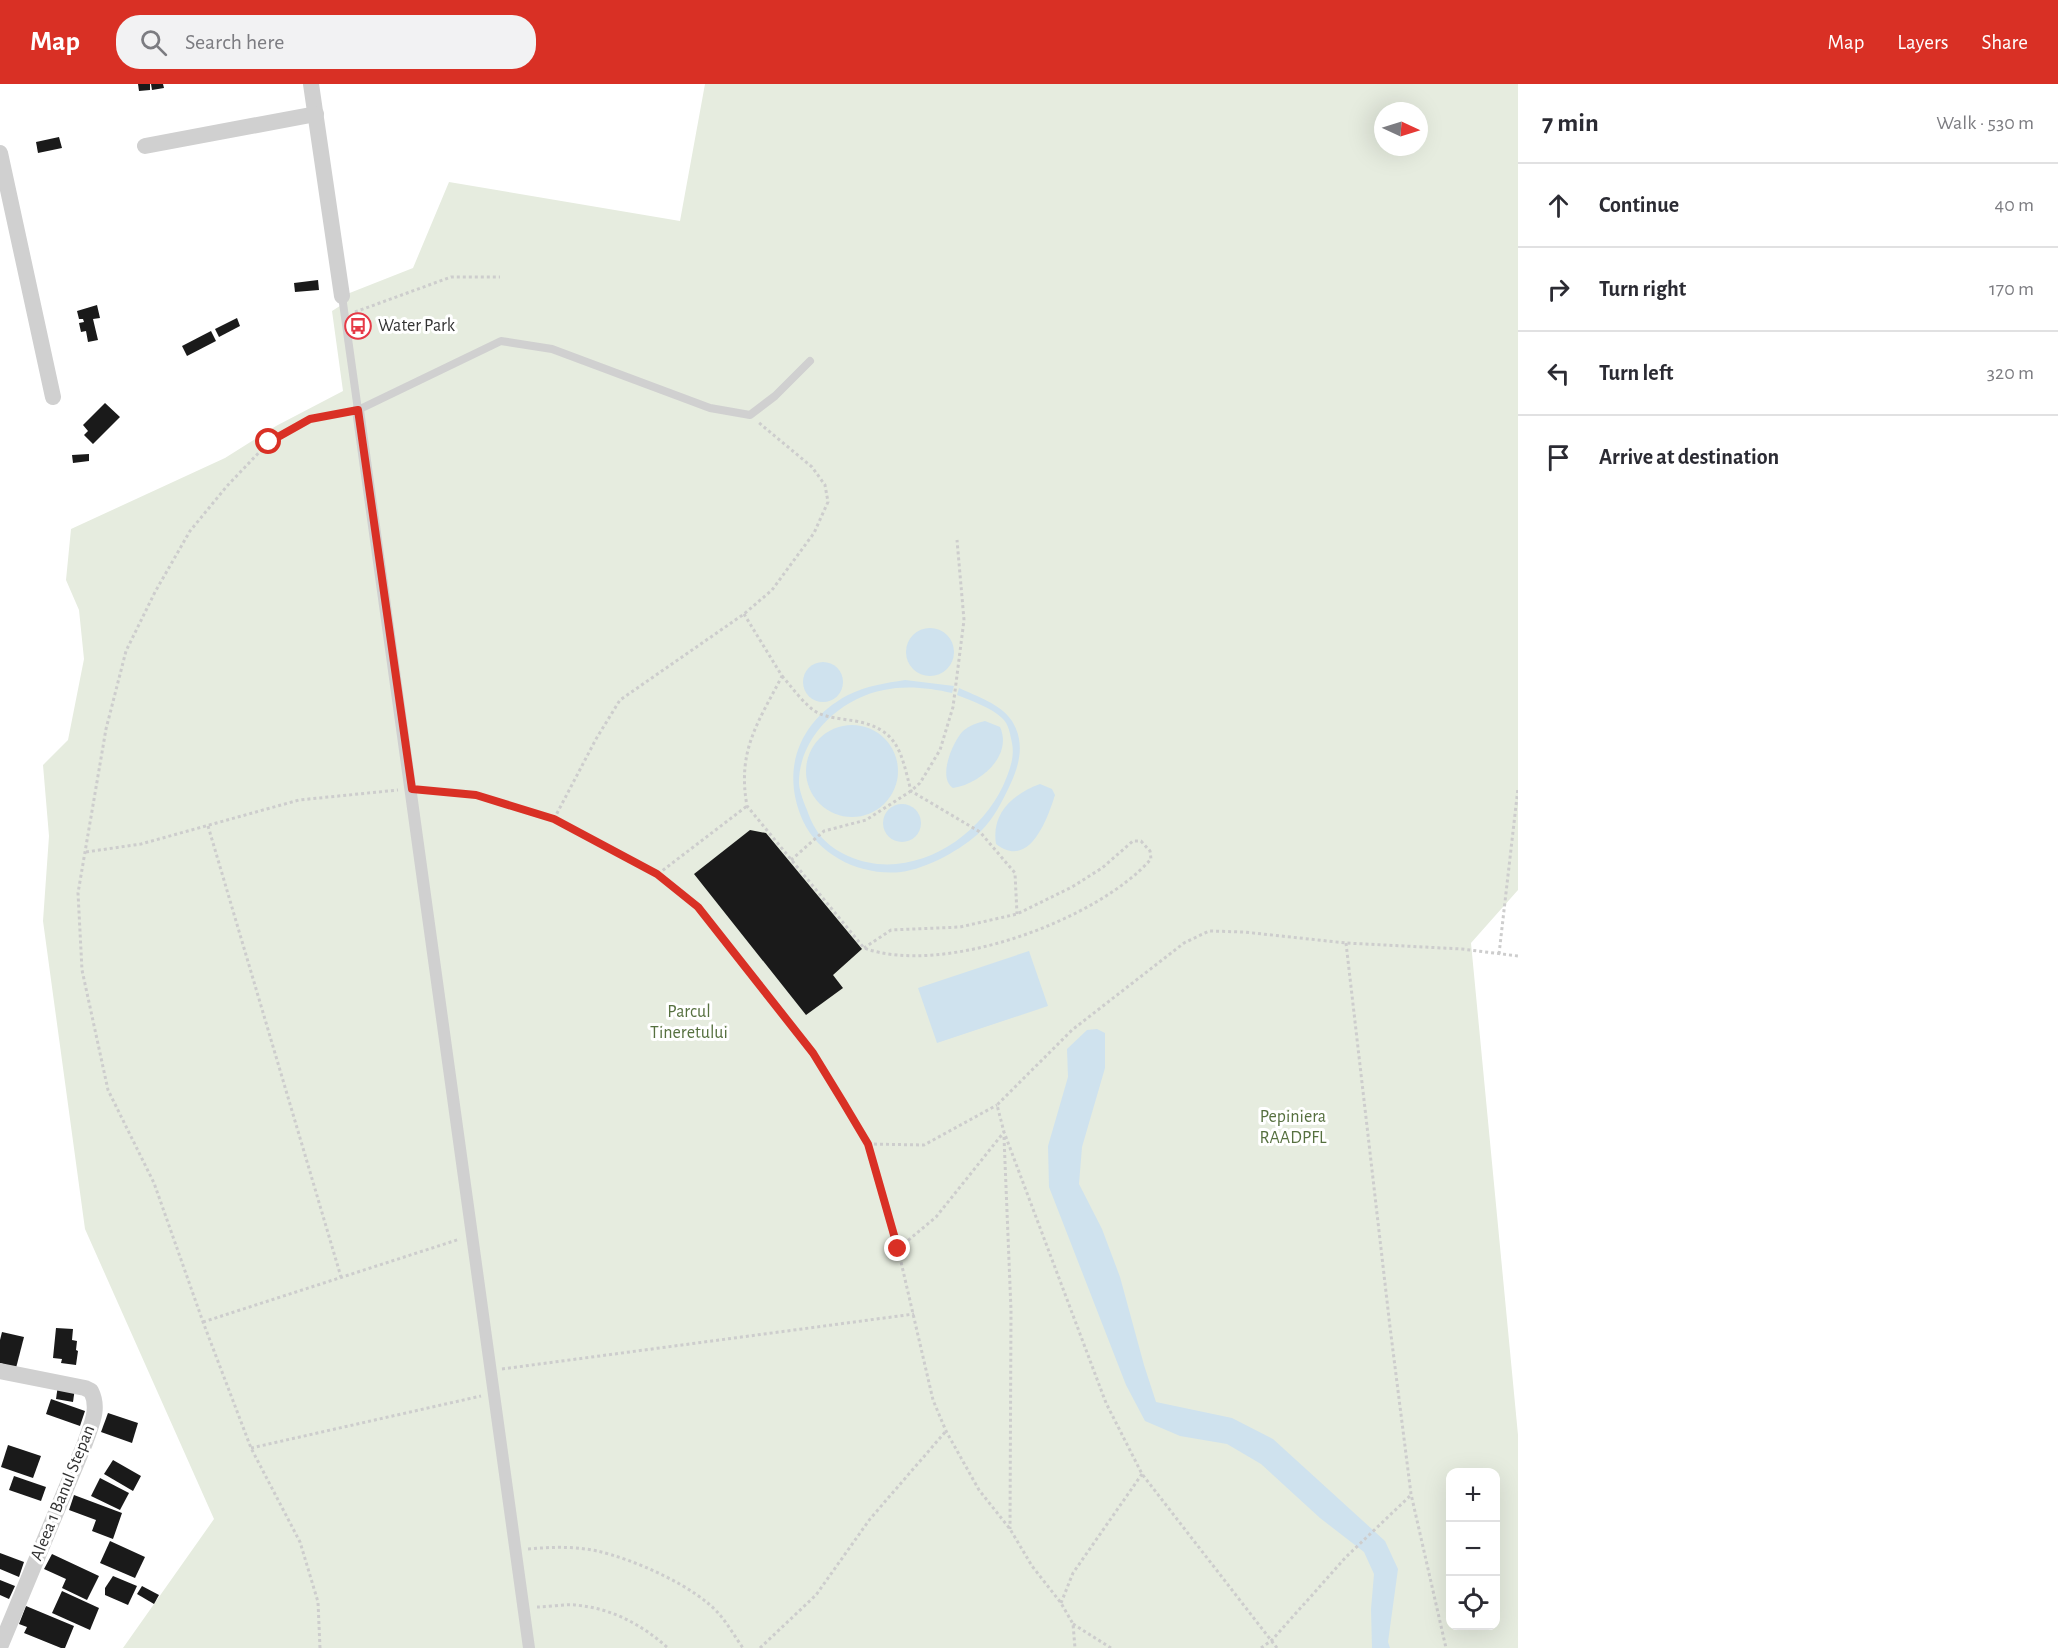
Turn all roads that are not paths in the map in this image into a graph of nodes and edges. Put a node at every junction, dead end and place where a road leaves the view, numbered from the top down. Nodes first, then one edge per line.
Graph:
1 (311, 84) edge
2 (316, 114) junction
3 (146, 146) dead end
4 (0, 153) edge
5 (342, 296) joint
6 (810, 361) dead end
7 (53, 397) dead end
8 (358, 410) junction
9 (0, 1371) edge
10 (0, 1647) edge
11 (529, 1648) edge

1 - 2 street
2 - 3 street
2 - 5 street
4 - 7 street
5 - 8 lane
6 - 8 lane
8 - 11 street
9 - 10 street, Aleea 1 Banul Stepan

